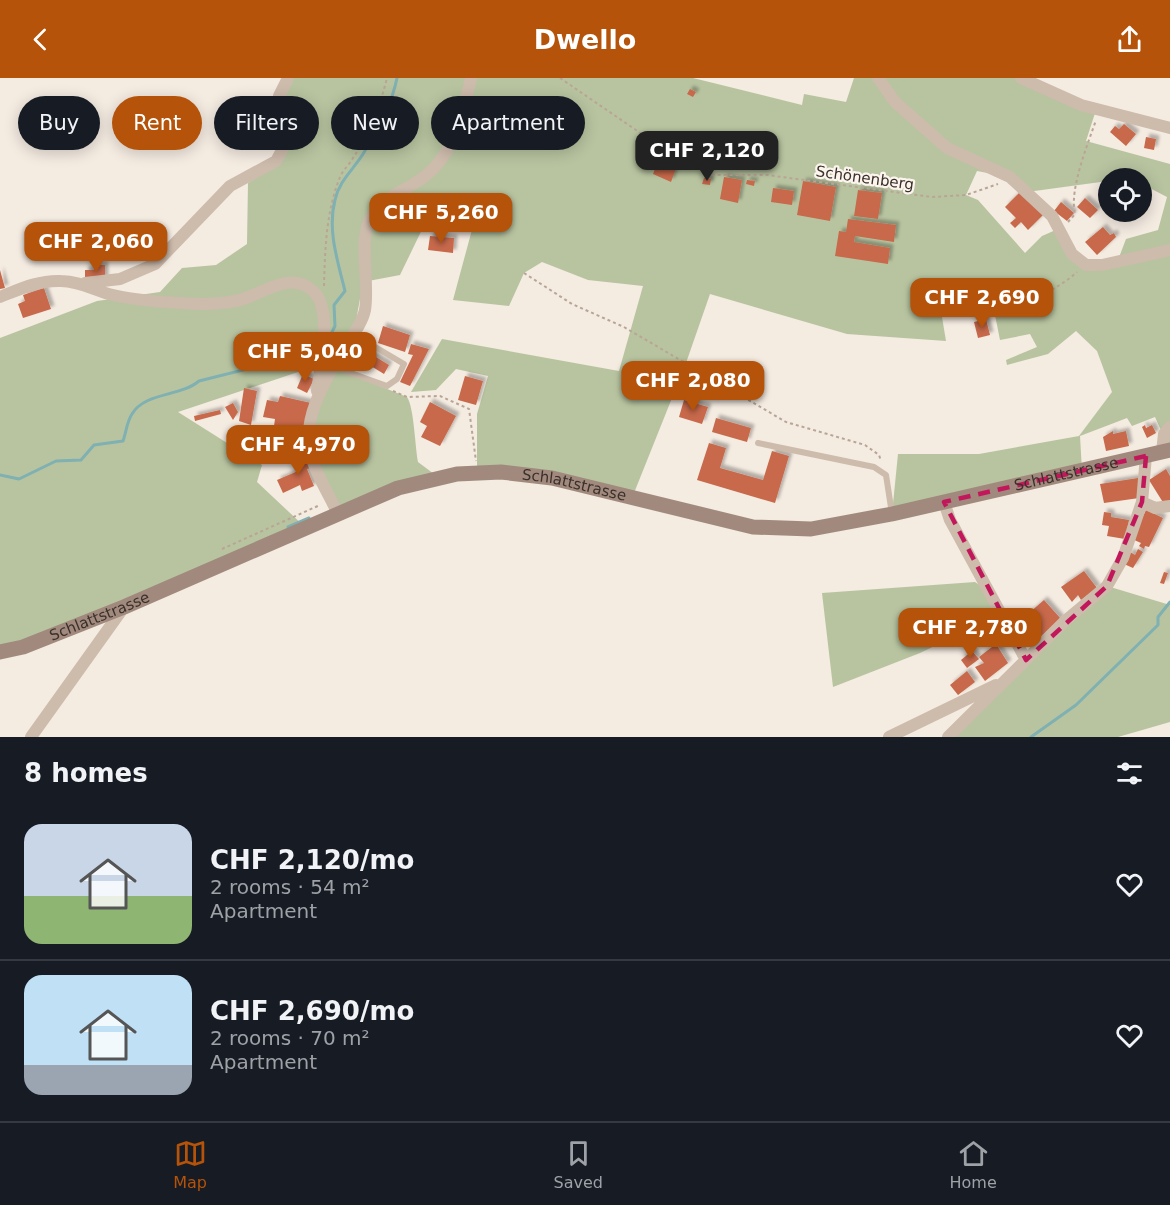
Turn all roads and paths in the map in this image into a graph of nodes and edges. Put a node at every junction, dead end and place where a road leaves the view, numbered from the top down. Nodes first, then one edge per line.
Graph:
1 (288, 78) edge
2 (387, 78) edge
3 (471, 78) edge
4 (560, 78) edge
5 (878, 78) edge
6 (1021, 78) edge
7 (1099, 111) junction
8 (1170, 128) edge
9 (1011, 177) junction
10 (1058, 228) junction
11 (1170, 250) edge
12 (1086, 265) junction
13 (524, 273) dead end
14 (81, 284) junction
15 (0, 297) edge
16 (323, 304) junction
17 (984, 313) dead end
18 (353, 334) junction
19 (333, 367) junction
20 (377, 384) junction
21 (316, 401) junction
22 (1170, 427) edge
23 (758, 443) dead end
24 (1166, 451) edge
25 (1146, 456) junction
26 (487, 460) dead end
27 (886, 475) junction
28 (944, 502) junction
29 (1142, 502) junction
30 (1170, 506) edge
31 (335, 507) junction
32 (892, 514) junction
33 (219, 550) dead end
34 (124, 608) junction
35 (0, 652) edge
36 (1026, 660) junction
37 (1005, 681) junction
38 (31, 737) edge
39 (889, 737) edge
40 (948, 737) edge

1 - 14 street
2 - 16 path
3 - 18 street
4 - 9 path, Schönenberg
5 - 9 street
6 - 7 street
7 - 8 street
7 - 10 path
9 - 10 street
10 - 12 street
11 - 12 street
12 - 17 path
13 - 27 path
14 - 15 street
14 - 16 street
16 - 21 street
18 - 19 street
18 - 20 lane
19 - 20 lane
19 - 21 street
20 - 26 path
21 - 31 street
22 - 24 street
23 - 27 lane
24 - 25 street, Schlattstrasse
25 - 28 street, Schlattstrasse
25 - 29 street
27 - 32 lane
28 - 32 street, Schlattstrasse
28 - 36 street
29 - 30 street
29 - 36 street
31 - 32 street, Schlattstrasse
31 - 33 path
31 - 34 street, Schlattstrasse
34 - 35 street, Schlattstrasse
34 - 38 street
36 - 37 street
37 - 39 street
37 - 40 street

